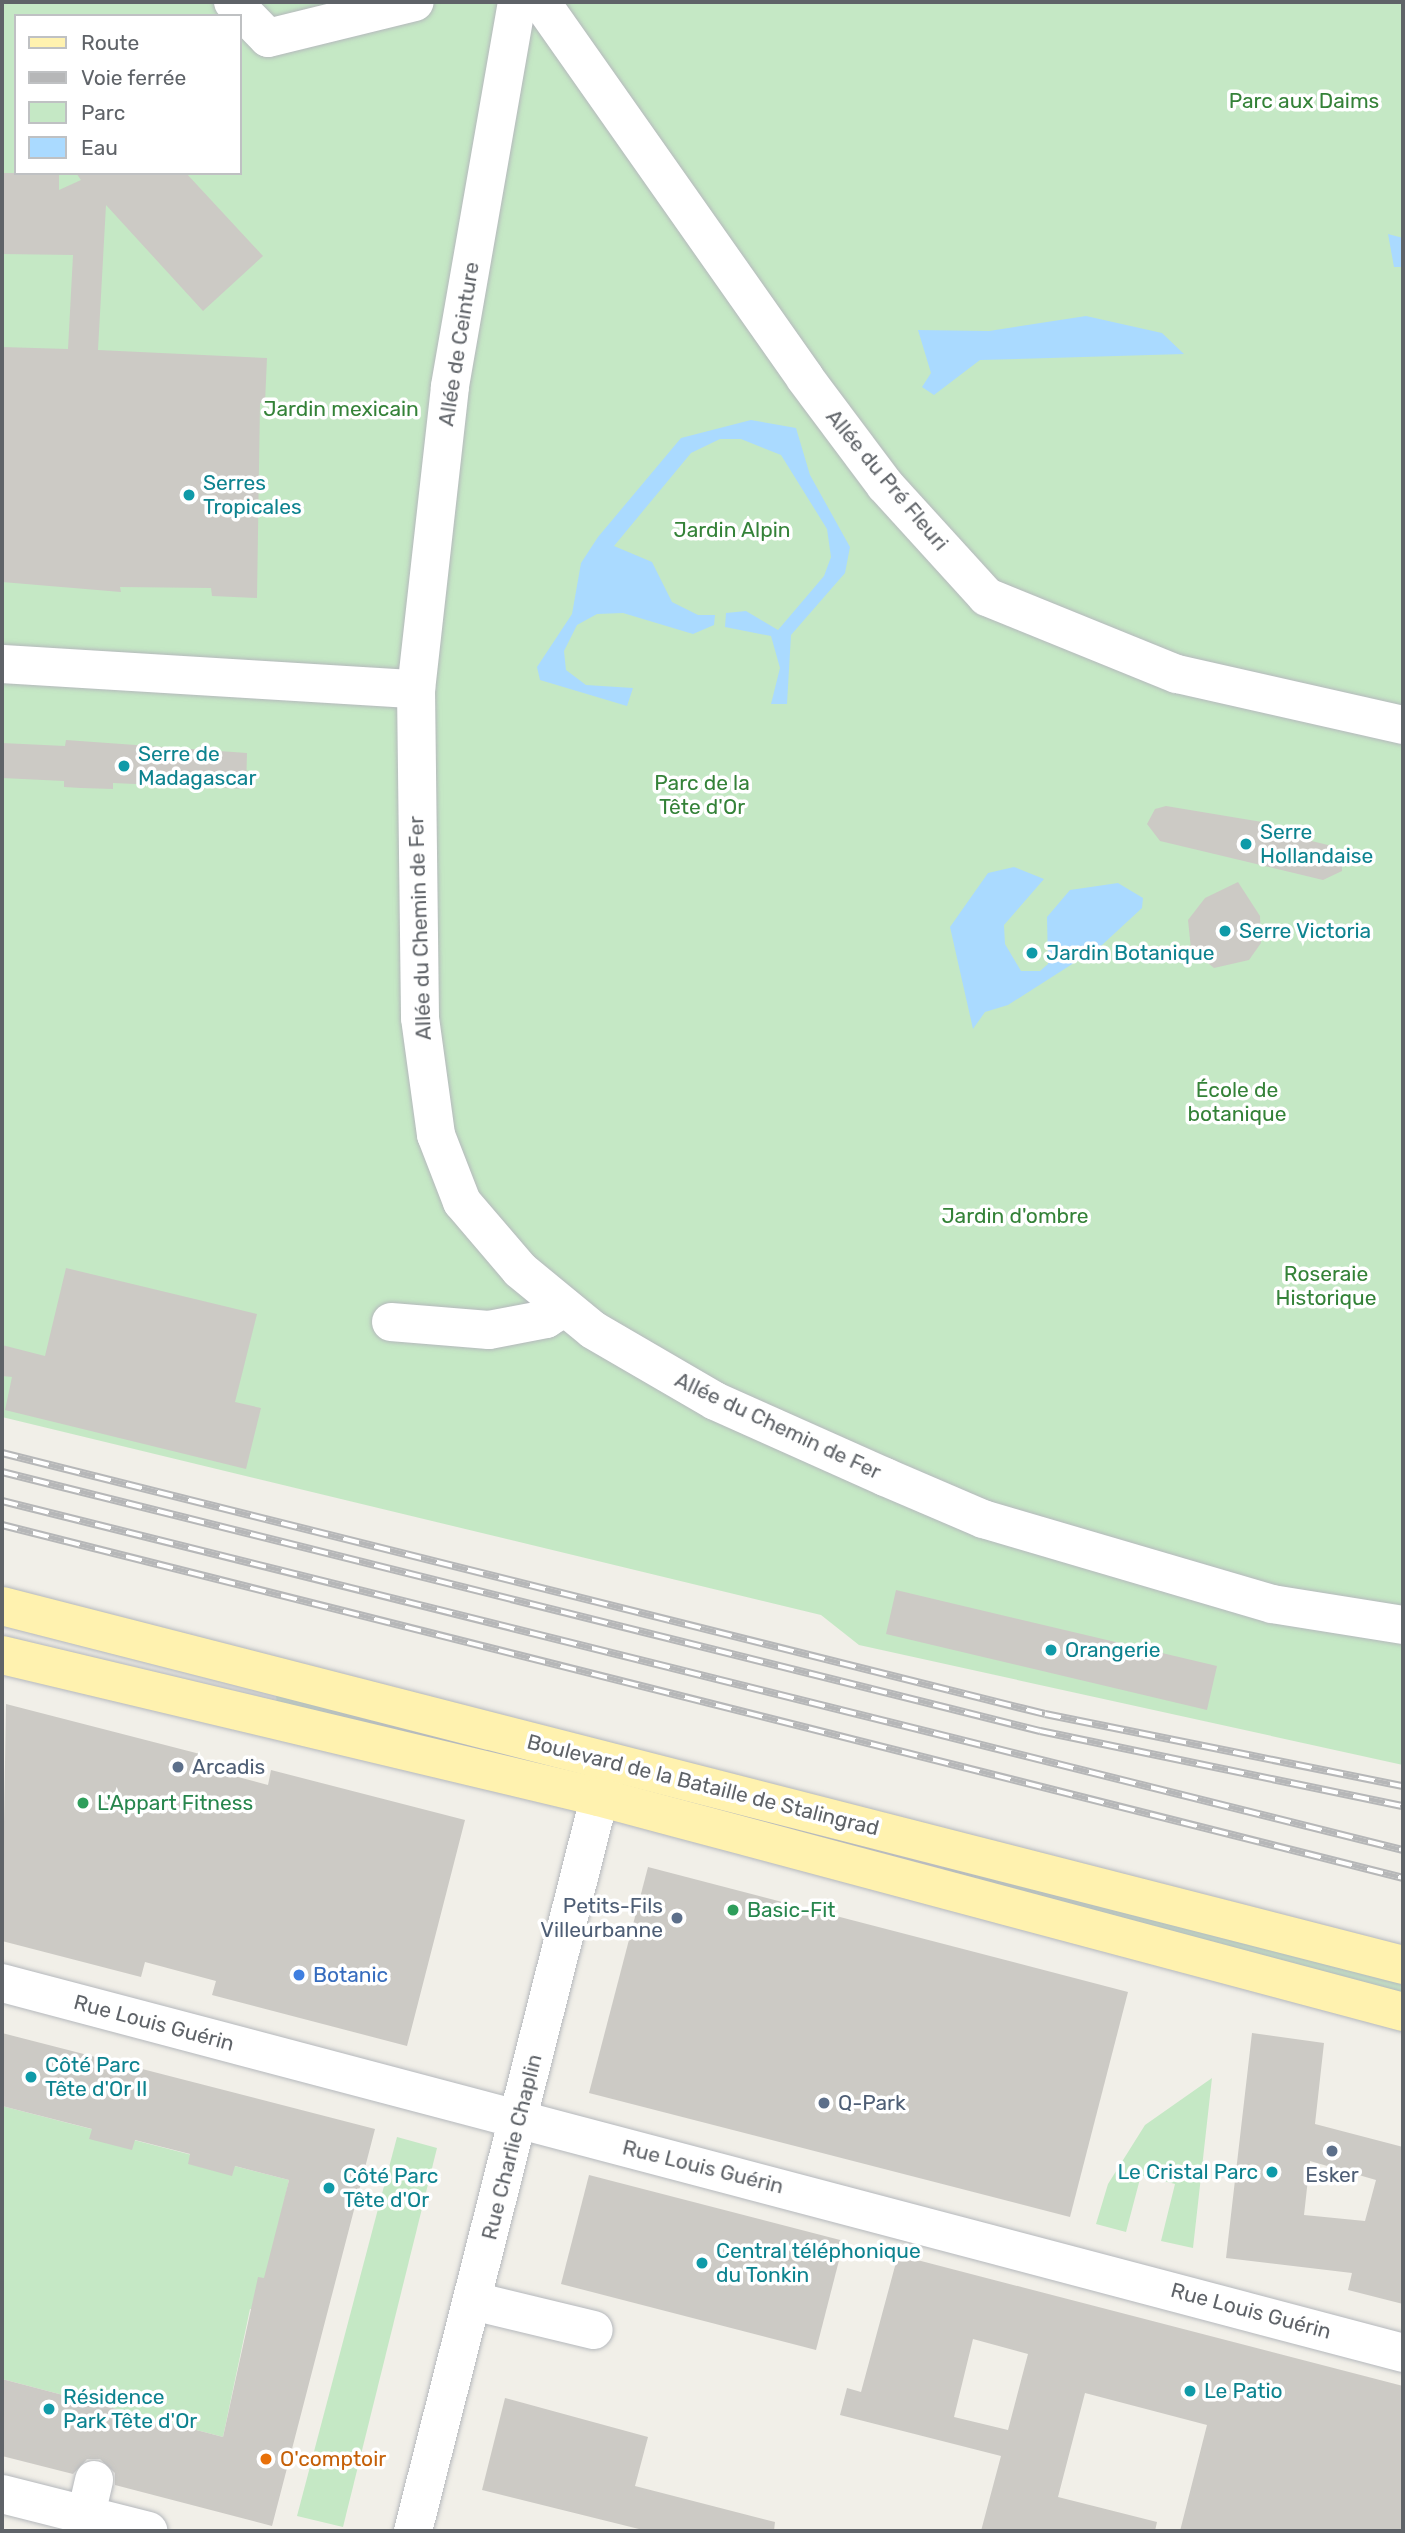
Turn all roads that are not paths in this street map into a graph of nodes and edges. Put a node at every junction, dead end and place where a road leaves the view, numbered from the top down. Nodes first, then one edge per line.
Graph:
1 (233, 2) edge
2 (415, 2) edge
3 (517, 2) edge
4 (541, 2) edge
5 (2, 664) edge
6 (416, 689) junction
7 (1403, 725) edge
8 (565, 1307) junction
9 (391, 1322) dead end
10 (2, 1606) edge
11 (1403, 1625) edge
12 (2, 1655) edge
13 (604, 1779) junction
14 (1403, 1965) edge
15 (2, 1983) edge
16 (1403, 2012) edge
17 (520, 2121) junction
18 (473, 2301) junction
19 (594, 2330) dead end
20 (1403, 2353) edge
21 (2, 2494) edge
22 (148, 2531) edge
23 (413, 2531) edge

1 - 2 street
3 - 6 street, Allée de Ceinture
4 - 7 street, Allée du Pré Fleuri
5 - 6 street
6 - 8 street, Allée du Chemin de Fer
8 - 9 street
8 - 11 street, Allée du Chemin de Fer
10 - 13 main road, Boulevard de la Bataille de Stalingrad
12 - 13 main road, Boulevard de la Bataille de Stalingrad
13 - 14 main road, Boulevard de la Bataille de Stalingrad
13 - 16 main road, Boulevard de la Bataille de Stalingrad
13 - 17 street, Rue Charlie Chaplin
15 - 17 street, Rue Louis Guérin
17 - 18 street, Rue Charlie Chaplin
17 - 20 street, Rue Louis Guérin
18 - 19 street
18 - 23 street, Rue Charlie Chaplin
21 - 22 street

